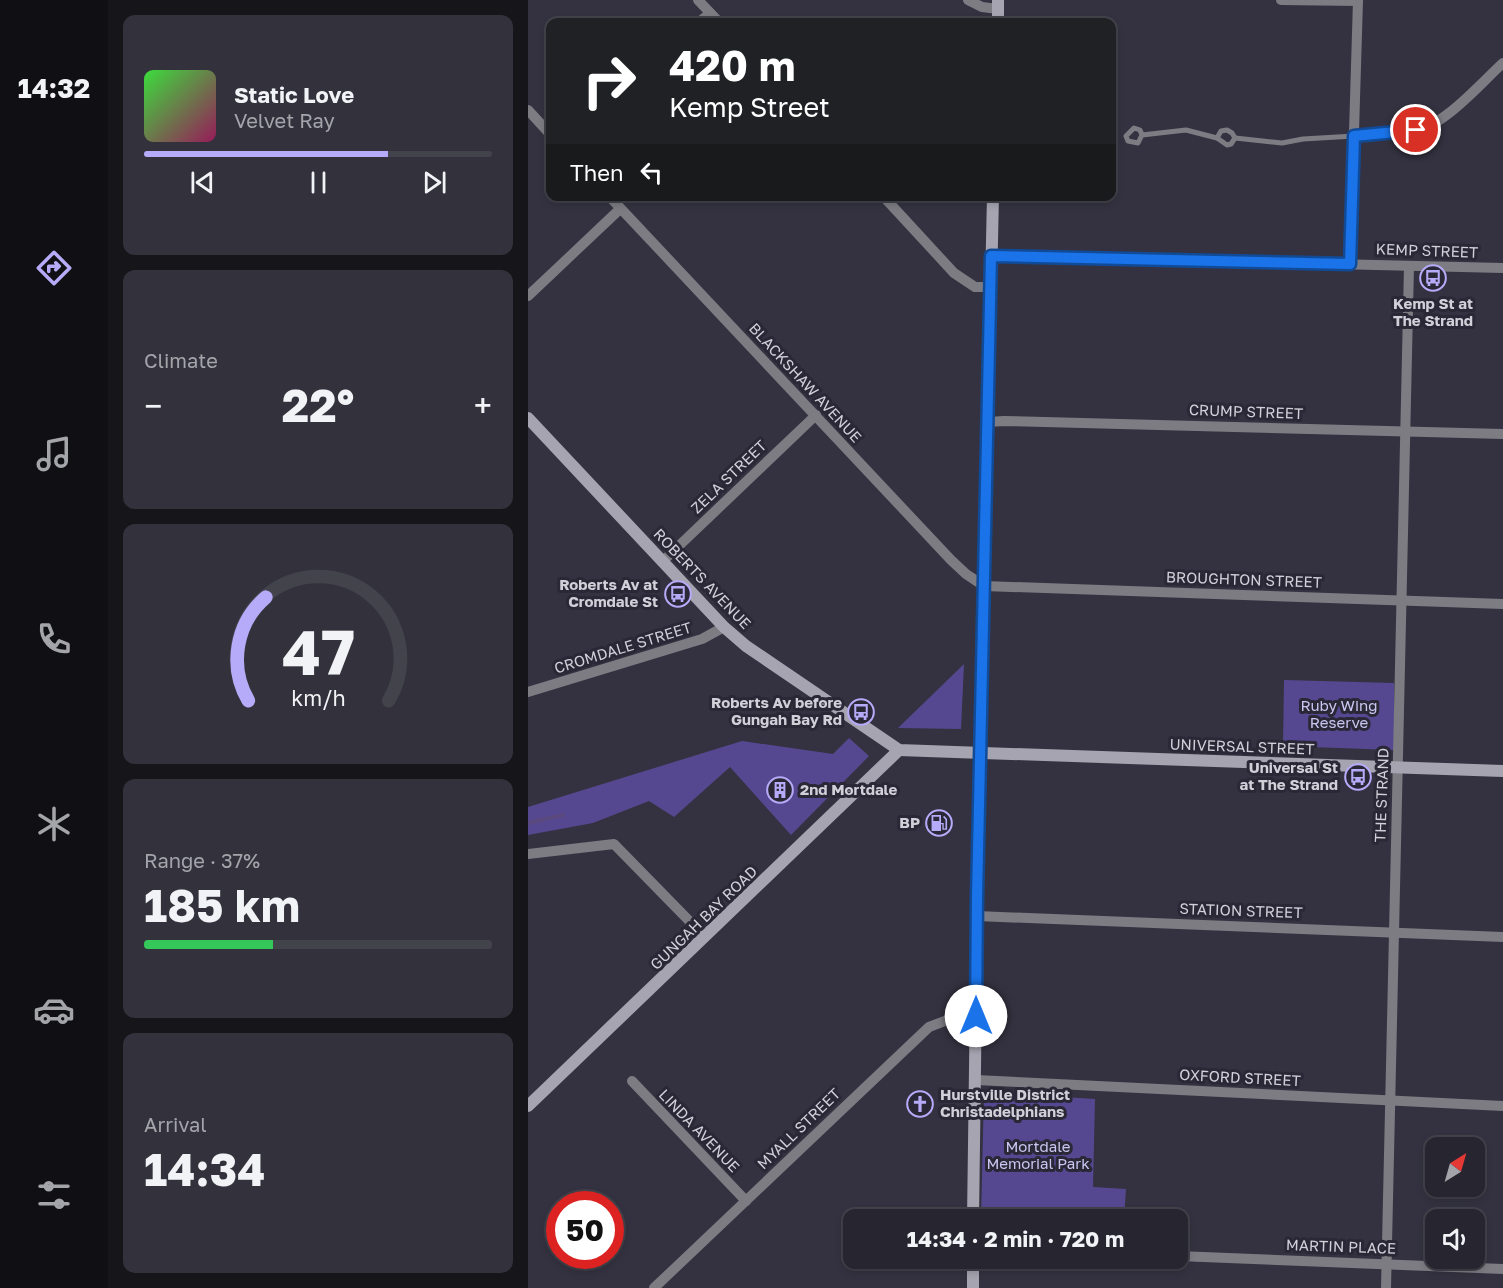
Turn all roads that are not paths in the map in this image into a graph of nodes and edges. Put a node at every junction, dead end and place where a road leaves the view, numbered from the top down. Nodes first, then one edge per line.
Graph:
1 (698, 0) edge
2 (968, 0) edge
3 (1281, 0) edge
4 (1358, 1) edge
5 (998, 4) edge
6 (710, 13) junction
7 (704, 18) edge
8 (715, 18) edge
9 (1503, 63) edge
10 (528, 110) edge
11 (546, 130) edge
12 (1142, 135) dead end
13 (1354, 136) junction
14 (1217, 138) junction
15 (1235, 138) junction
16 (613, 201) edge
17 (888, 201) edge
18 (993, 201) edge
19 (620, 209) junction
20 (991, 256) junction
21 (1350, 264) junction
22 (1409, 266) junction
23 (1503, 268) edge
24 (991, 287) junction
25 (528, 296) edge
26 (816, 416) junction
27 (528, 418) edge
28 (988, 422) junction
29 (1406, 431) junction
30 (1503, 434) edge
31 (663, 561) junction
32 (984, 586) junction
33 (1402, 601) junction
34 (1503, 604) edge
35 (724, 627) junction
36 (528, 692) edge
37 (899, 750) junction
38 (980, 752) junction
39 (1398, 767) junction
40 (1503, 771) edge
41 (528, 854) edge
42 (977, 916) junction
43 (1393, 932) junction
44 (705, 937) junction
45 (1503, 937) edge
46 (976, 1016) junction
47 (976, 1080) junction
48 (632, 1082) dead end
49 (1390, 1101) junction
50 (528, 1106) edge
51 (1503, 1106) edge
52 (746, 1201) junction
53 (973, 1209) edge
54 (1188, 1256) edge
55 (1386, 1264) junction
56 (973, 1269) edge
57 (1503, 1269) edge
58 (654, 1288) edge
59 (973, 1288) edge
60 (1386, 1288) edge

1 - 6 street
2 - 5 street
3 - 4 street
4 - 13 street
6 - 7 street
6 - 8 street
9 - 13 street
10 - 11 street
12 - 14 lane
13 - 15 lane
13 - 21 street
14 - 15 lane
14 - 15 lane
16 - 19 street, BLACKSHAW AVENUE
17 - 24 street
18 - 20 street
19 - 25 street
19 - 26 street, BLACKSHAW AVENUE
20 - 21 street, KEMP STREET
20 - 24 street
21 - 22 street, KEMP STREET
22 - 23 street, KEMP STREET
22 - 29 street, THE STRAND
24 - 28 street
26 - 31 street, ZELA STREET
26 - 32 street, BLACKSHAW AVENUE
27 - 31 street, ROBERTS AVENUE
28 - 29 street, CRUMP STREET
28 - 32 street
29 - 30 street, CRUMP STREET
29 - 33 street, THE STRAND
31 - 35 street, ROBERTS AVENUE
32 - 33 street, BROUGHTON STREET
32 - 38 street
33 - 34 street, BROUGHTON STREET
33 - 39 street, THE STRAND
35 - 36 street, CROMDALE STREET
35 - 37 street, ROBERTS AVENUE
37 - 38 street
37 - 44 street, GUNGAH BAY ROAD
38 - 39 street, UNIVERSAL STREET
38 - 42 street
39 - 40 street, UNIVERSAL STREET
39 - 43 street, THE STRAND
41 - 44 street
42 - 43 street, STATION STREET
42 - 46 street
43 - 45 street, STATION STREET
43 - 49 street, THE STRAND
44 - 50 street, GUNGAH BAY ROAD
46 - 47 street
46 - 52 street, MYALL STREET
47 - 49 street, OXFORD STREET
47 - 53 street
48 - 52 street, LINDA AVENUE
49 - 51 street, OXFORD STREET
49 - 55 street, THE STRAND
52 - 58 street, MYALL STREET
54 - 55 street, MARTIN PLACE
55 - 57 street, MARTIN PLACE
55 - 60 street, THE STRAND
56 - 59 street

